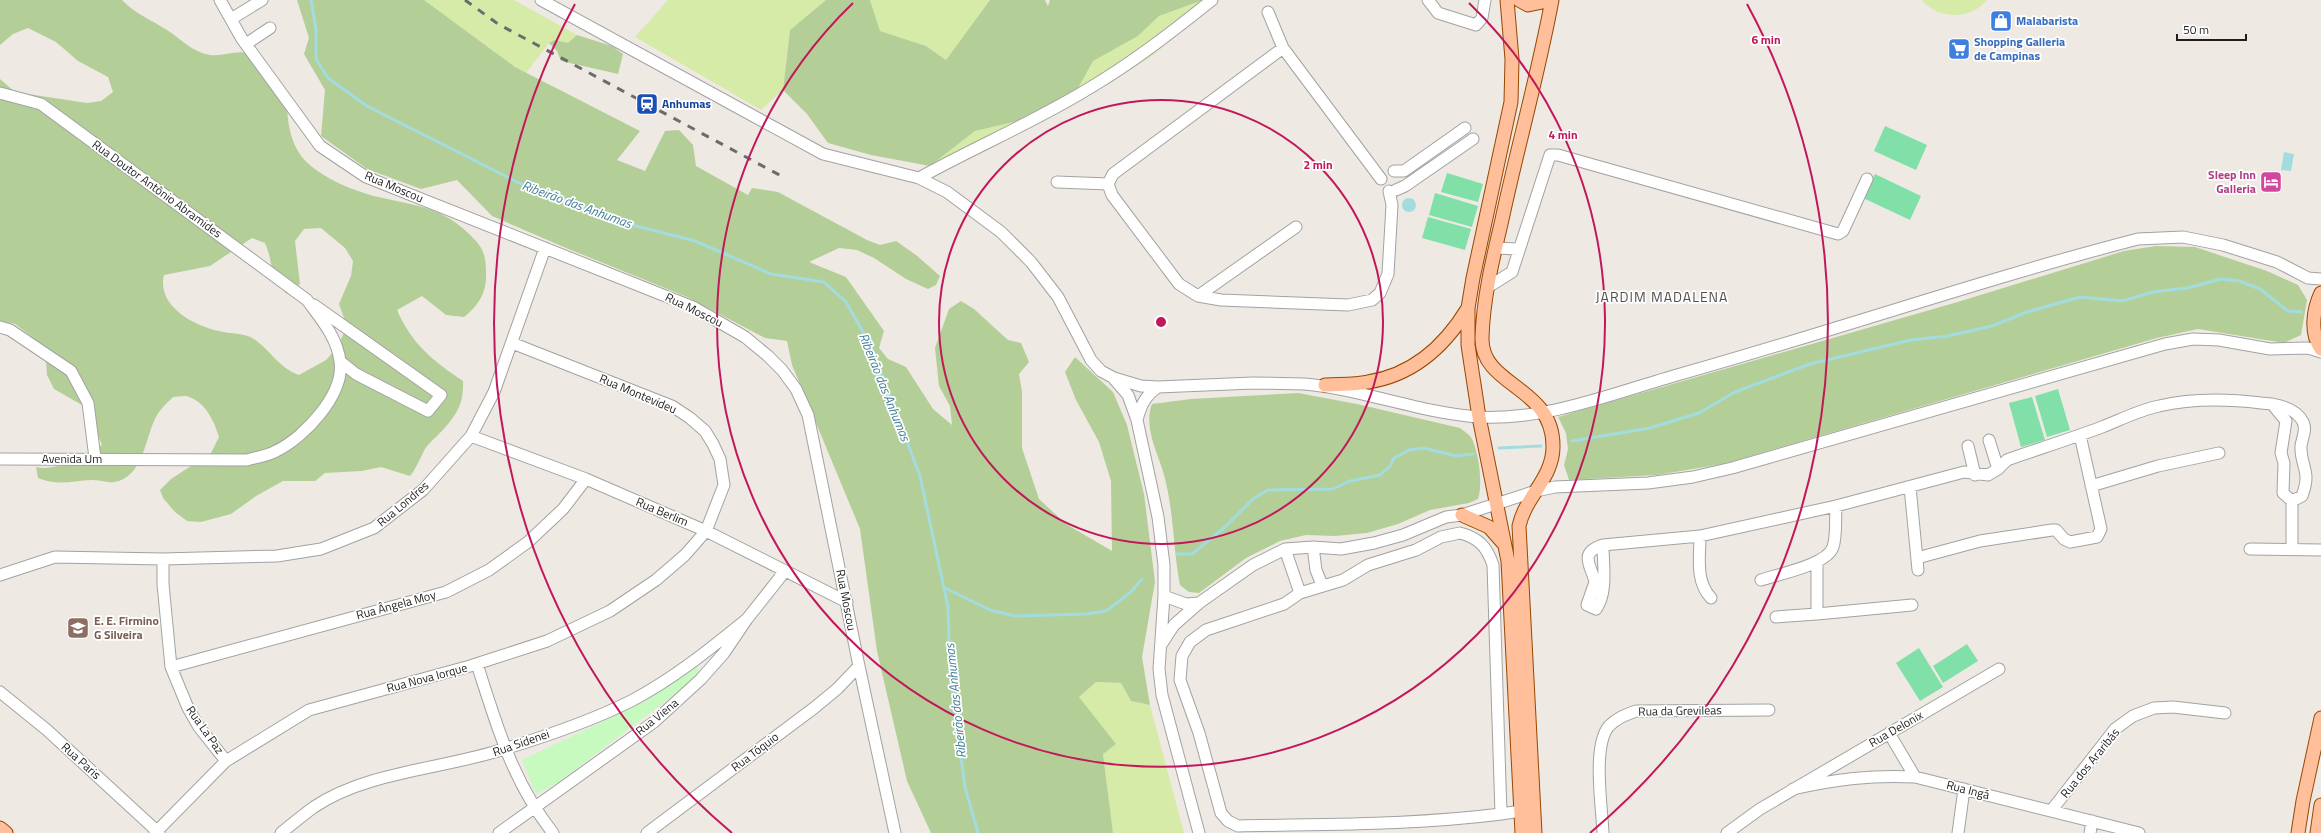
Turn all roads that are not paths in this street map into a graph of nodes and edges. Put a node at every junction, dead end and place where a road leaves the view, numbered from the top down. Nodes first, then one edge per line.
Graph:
1 (220, 0) edge
2 (262, 0) edge
3 (541, 0) edge
4 (1212, 0) edge
5 (1428, 0) edge
6 (1485, 0) edge
7 (1507, 0) edge
8 (1519, 0) edge
9 (1552, 0) edge
10 (1268, 12) dead end
11 (231, 20) junction
12 (270, 28) dead end
13 (246, 44) junction
14 (1283, 48) junction
15 (0, 93) edge
16 (1465, 128) dead end
17 (1473, 140) dead end
18 (1394, 171) junction
19 (918, 178) junction
20 (1381, 179) junction
21 (1867, 179) dead end
22 (1057, 182) dead end
23 (1108, 184) junction
24 (1393, 190) junction
25 (1296, 227) dead end
26 (545, 248) junction
27 (1495, 248) junction
28 (1519, 249) junction
29 (2321, 279) edge
30 (1488, 287) junction
31 (2321, 293) edge
32 (1198, 296) junction
33 (308, 300) junction
34 (1468, 308) junction
35 (0, 327) edge
36 (512, 343) junction
37 (2321, 351) edge
38 (341, 362) junction
39 (1114, 378) junction
40 (1325, 385) junction
41 (1158, 387) junction
42 (2272, 404) junction
43 (1543, 412) junction
44 (1479, 417) junction
45 (1137, 420) junction
46 (2080, 435) junction
47 (471, 436) junction
48 (1990, 440) dead end
49 (1968, 446) dead end
50 (2219, 453) dead end
51 (95, 458) junction
52 (0, 459) edge
53 (144, 459) joint
54 (1998, 469) junction
55 (1975, 475) junction
56 (586, 479) junction
57 (2091, 486) junction
58 (1910, 487) junction
59 (1536, 491) junction
60 (2292, 501) junction
61 (1497, 503) junction
62 (1836, 506) junction
63 (1462, 515) junction
64 (706, 531) junction
65 (1700, 536) junction
66 (1602, 545) junction
67 (1505, 546) junction
68 (1313, 547) junction
69 (1285, 549) junction
70 (2250, 549) dead end
71 (2292, 549) junction
72 (2321, 550) edge
73 (1917, 558) junction
74 (163, 559) junction
75 (1816, 562) junction
76 (1918, 570) dead end
77 (786, 571) junction
78 (0, 575) edge
79 (1761, 580) dead end
80 (1322, 585) junction
81 (1300, 593) junction
82 (1164, 596) junction
83 (1711, 598) dead end
84 (847, 602) junction
85 (1199, 603) junction
86 (1912, 605) dead end
87 (1817, 614) junction
88 (1776, 617) dead end
89 (747, 619) junction
90 (714, 645) junction
91 (1160, 647) junction
92 (724, 654) junction
93 (698, 658) junction
94 (477, 664) junction
95 (858, 666) junction
96 (171, 667) junction
97 (1999, 668) dead end
98 (709, 670) junction
99 (0, 692) edge
100 (1769, 710) dead end
101 (2225, 714) dead end
102 (2321, 718) edge
103 (1890, 733) junction
104 (504, 749) junction
105 (226, 761) junction
106 (1915, 777) junction
107 (1793, 789) junction
108 (1964, 790) junction
109 (2321, 805) edge
110 (534, 808) junction
111 (1521, 811) junction
112 (2051, 811) junction
113 (1501, 814) junction
114 (2092, 821) junction
115 (0, 828) edge
116 (157, 832) edge
117 (6, 833) edge
118 (281, 833) edge
119 (499, 833) edge
120 (553, 833) edge
121 (647, 833) edge
122 (895, 833) edge
123 (1199, 833) edge
124 (1522, 833) edge
125 (1535, 833) edge
126 (1603, 833) edge
127 (1727, 833) edge
128 (1958, 833) edge
129 (2090, 833) edge
130 (2140, 833) edge
131 (2298, 833) edge
132 (2317, 833) edge

1 - 11 street, Rua Moscou
2 - 11 street
3 - 19 street
4 - 19 street
5 - 6 street
7 - 34 main road
8 - 9 main road
9 - 27 main road
10 - 14 street
11 - 13 street, Rua Moscou
12 - 13 street
13 - 26 street, Rua Moscou
14 - 20 street
14 - 23 street
15 - 33 street, Rua Doutor Antônio Abramides
16 - 18 street
17 - 24 street
18 - 20 street
18 - 24 street
19 - 39 street
20 - 24 street
21 - 28 street
22 - 23 street
23 - 32 street
24 - 32 street
25 - 32 street
26 - 36 street, Rua Londres
26 - 84 street, Rua Moscou
27 - 28 street
27 - 30 main road
28 - 30 street
29 - 43 street
30 - 43 main road
31 - 37 main road
33 - 38 street, Rua Doutor Antônio Abramides
33 - 38 street, Rua Doutor Antônio Abramides
34 - 40 main road
34 - 44 main road
35 - 51 street
36 - 47 street, Rua Londres
36 - 64 street, Rua Montevideu
37 - 59 street
38 - 53 street, Rua Doutor Antônio Abramides
39 - 41 street
39 - 45 street
40 - 41 street
40 - 44 street
41 - 45 street
42 - 46 street
42 - 60 street
42 - 60 street
43 - 44 street
43 - 59 main road
44 - 61 main road
45 - 82 street
46 - 54 street
46 - 57 street
47 - 56 street, Rua Berlim
47 - 74 street, Rua Londres
48 - 54 street
49 - 55 street
50 - 57 street
51 - 52 street, Avenida Um
51 - 53 street, Avenida Um
54 - 55 street
55 - 58 street
56 - 64 street, Rua Berlim
56 - 96 street, Rua Ângela Moy
57 - 73 street
58 - 62 street
58 - 73 street
59 - 61 street
59 - 125 main road
60 - 71 street
61 - 63 street
61 - 67 main road
62 - 65 street
62 - 75 street
63 - 67 main road
63 - 68 street
64 - 77 street, Rua Berlim
64 - 94 street, Rua Nova Iorque
65 - 66 street
65 - 83 street
66 - 66 street
67 - 111 main road
68 - 69 street
68 - 80 street
69 - 81 street
69 - 85 street
70 - 71 street
71 - 72 street
73 - 76 street
74 - 78 street, Rua Londres
74 - 96 street, Rua La Paz
75 - 79 street
75 - 87 street
77 - 84 street, Rua Berlim
77 - 89 street, Rua Viena
80 - 81 street
80 - 113 street
81 - 113 street
82 - 85 street
82 - 91 street
84 - 95 street, Rua Moscou
85 - 91 street
86 - 87 street
87 - 88 street
89 - 90 street, Rua Sidenei
89 - 92 street, Rua Viena
90 - 92 street
90 - 93 street, Rua Sidenei
91 - 123 street
92 - 98 street, Rua Viena
93 - 98 street
93 - 104 street, Rua Sidenei
94 - 104 street
94 - 105 street, Rua Nova Iorque
95 - 121 street, Rua Tóquio
95 - 122 street, Rua Moscou
96 - 105 street, Rua La Paz
97 - 103 street, Rua Delonix
98 - 110 street, Rua Viena
99 - 116 street, Rua Paris
100 - 126 street, Rua da Grevileas
101 - 112 street, Rua dos Araribás
102 - 131 main road
103 - 106 street
103 - 107 street, Rua Delonix
104 - 110 street
104 - 118 street, Rua Sidenei
105 - 116 street, Rua Nova Iorque
106 - 107 street, Rua Ingá
106 - 108 street, Rua Ingá
107 - 127 street, Rua Delonix
108 - 112 street, Rua Ingá
108 - 128 street
109 - 132 main road
110 - 119 street, Rua Viena
110 - 120 street
111 - 113 street
111 - 124 main road
112 - 114 street, Rua Ingá
114 - 129 street
114 - 130 street, Rua Ingá
115 - 117 main road

